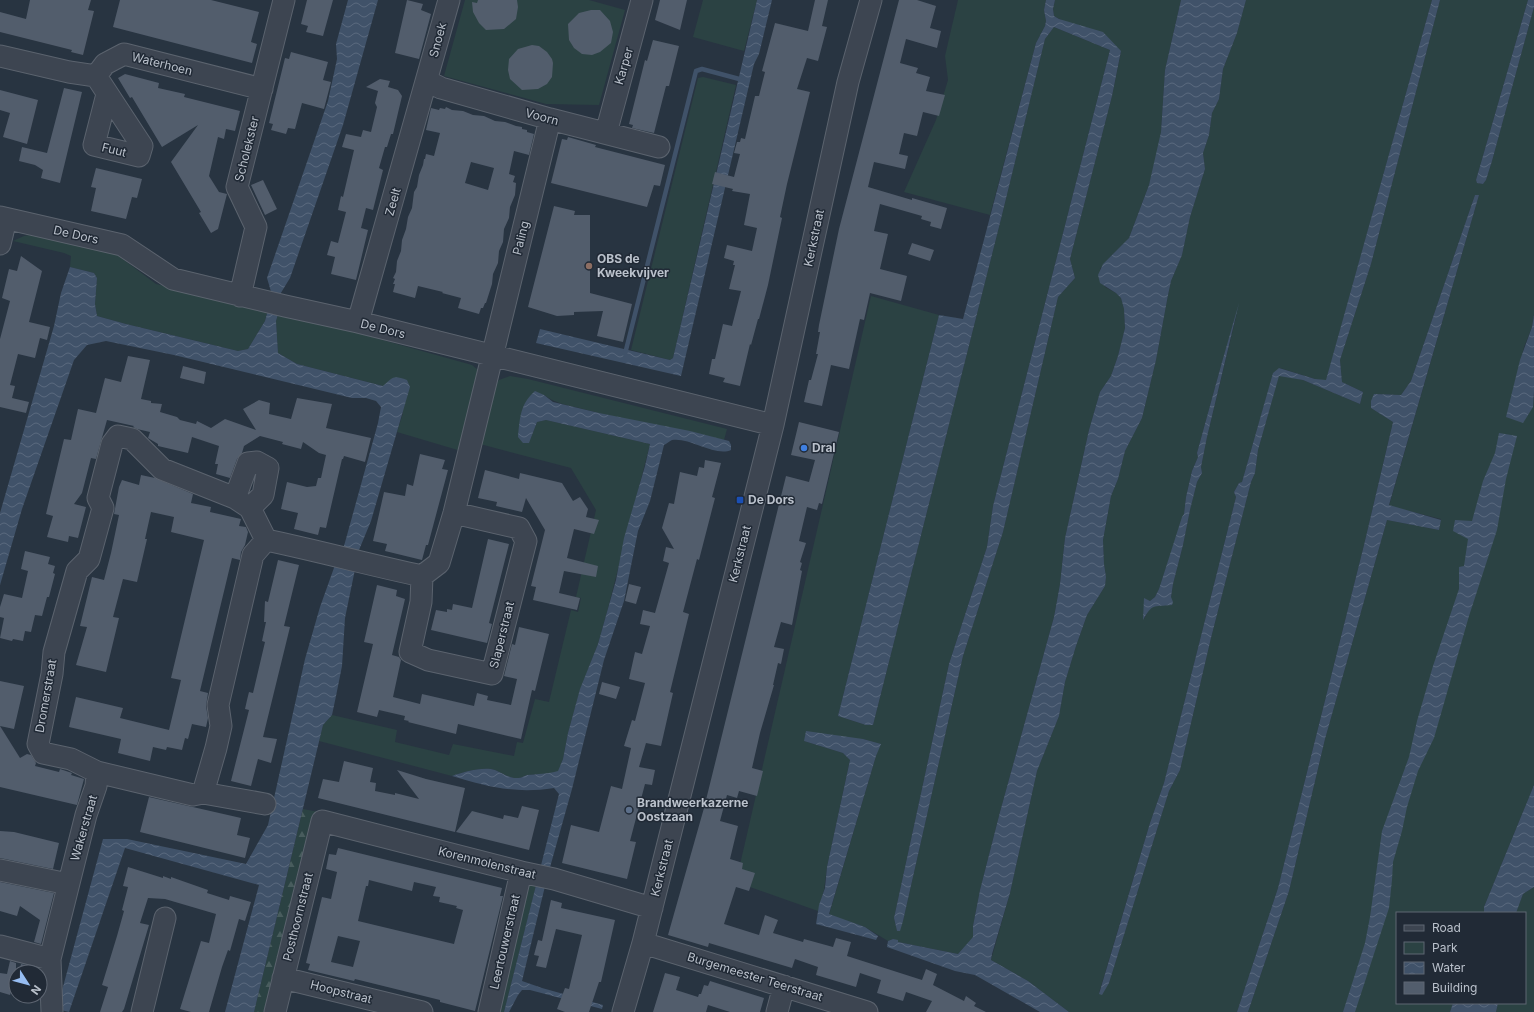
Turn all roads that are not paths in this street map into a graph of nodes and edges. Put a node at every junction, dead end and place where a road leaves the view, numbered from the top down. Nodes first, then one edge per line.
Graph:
1 (284, 0) edge
2 (449, 0) edge
3 (642, 0) edge
4 (871, 0) edge
5 (0, 56) edge
6 (96, 76) junction
7 (427, 81) junction
8 (262, 89) junction
9 (107, 94) dead end
10 (550, 119) junction
11 (606, 133) junction
12 (659, 147) dead end
13 (3, 218) edge
14 (0, 244) edge
15 (240, 296) junction
16 (358, 322) junction
17 (492, 357) junction
18 (773, 425) junction
19 (257, 462) dead end
20 (243, 503) junction
21 (454, 513) junction
22 (266, 540) junction
23 (422, 576) junction
24 (97, 772) junction
25 (203, 793) junction
26 (265, 804) dead end
27 (322, 821) joint
28 (0, 870) edge
29 (537, 875) junction
30 (68, 884) junction
31 (652, 908) junction
32 (166, 918) dead end
33 (643, 943) junction
34 (0, 946) edge
35 (50, 959) junction
36 (283, 978) junction
37 (784, 986) junction
38 (52, 1012) edge
39 (142, 1012) edge
40 (275, 1012) edge
41 (422, 1012) edge
42 (489, 1012) edge
43 (623, 1012) edge
44 (777, 1012) edge
45 (867, 1012) edge

1 - 8 street, Scholekster
2 - 7 street, Snoek
3 - 11 street, Karper
4 - 18 street, Kerkstraat
5 - 6 street
6 - 8 street, Waterhoen
6 - 9 street
7 - 10 street, Voorn
7 - 16 street, Zeelt
8 - 15 street, Scholekster
10 - 11 street, Voorn
10 - 17 street, Paling
11 - 12 street, Voorn
13 - 14 street
13 - 15 street, De Dors
15 - 16 street, De Dors
16 - 17 street, De Dors
17 - 18 street, De Dors
17 - 21 street
18 - 31 street, Kerkstraat
19 - 20 street
20 - 22 street
20 - 24 street, Dromerstraat
21 - 23 street
21 - 23 street, Slaperstraat
22 - 23 street
22 - 25 street
24 - 25 street, Dromerstraat
24 - 30 street, Wakerstraat
25 - 26 street
27 - 29 street, Korenmolenstraat
27 - 36 street, Posthoornstraat
28 - 30 street
29 - 31 street, Korenmolenstraat
29 - 42 street, Leertouwerstraat
30 - 35 street, Wakerstraat
31 - 33 street, Kerkstraat
32 - 39 street
33 - 37 street, Burgemeester Teerstraat
33 - 43 street, Kerkstraat
34 - 35 street
35 - 38 street, Wakerstraat
36 - 40 street, Posthoornstraat
36 - 41 street, Hoopstraat
37 - 44 street
37 - 45 street, Burgemeester Teerstraat

